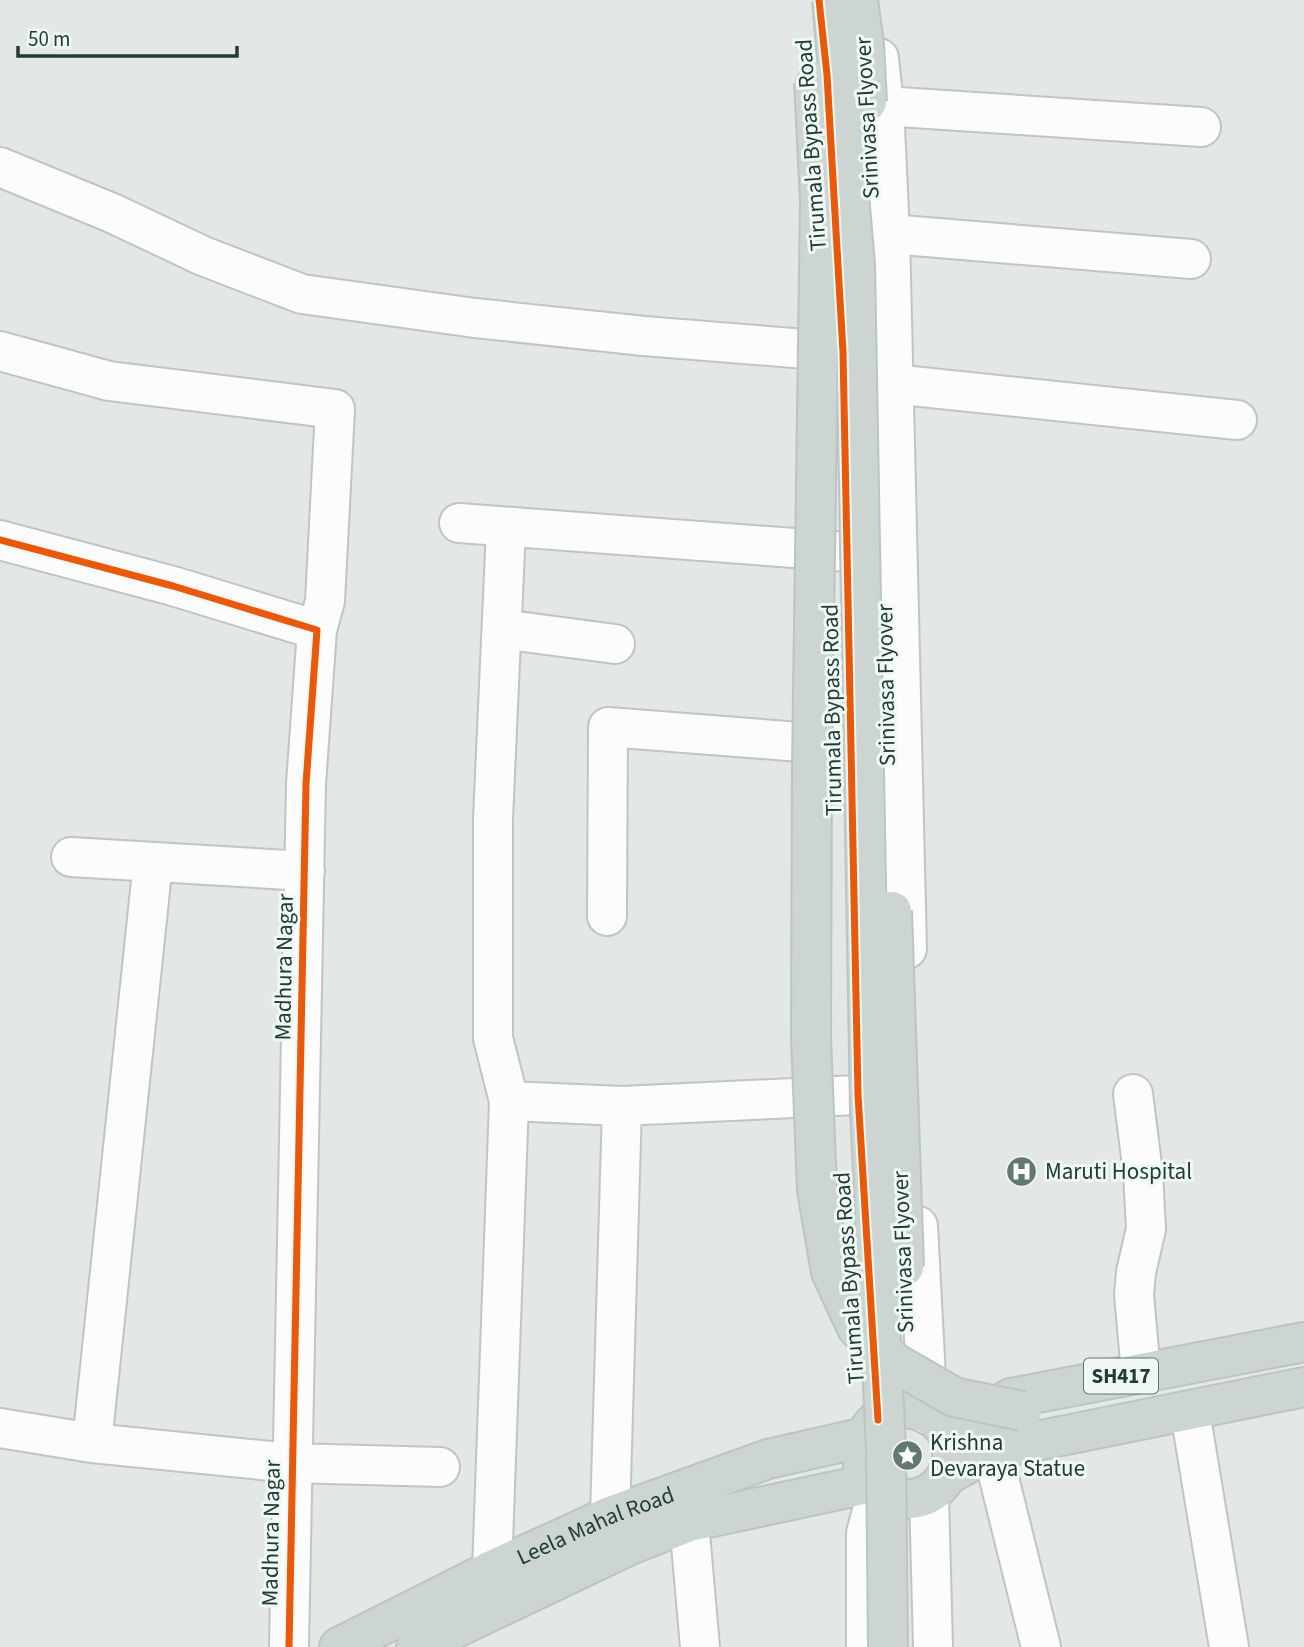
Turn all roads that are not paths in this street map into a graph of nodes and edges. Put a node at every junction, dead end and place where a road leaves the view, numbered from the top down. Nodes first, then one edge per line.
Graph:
1 (805, 0) edge
2 (819, 0) edge
3 (832, 0) edge
4 (858, 0) edge
5 (874, 0) edge
6 (884, 106) junction
7 (1201, 127) dead end
8 (0, 167) edge
9 (890, 234) junction
10 (1191, 260) dead end
11 (0, 351) edge
12 (843, 352) junction
13 (893, 384) junction
14 (1237, 420) dead end
15 (459, 523) dead end
16 (506, 528) junction
17 (0, 540) edge
18 (848, 552) junction
19 (502, 629) junction
20 (317, 630) junction
21 (615, 644) dead end
22 (852, 746) junction
23 (71, 857) dead end
24 (153, 862) junction
25 (305, 871) junction
26 (607, 916) dead end
27 (1133, 1094) dead end
28 (858, 1095) junction
29 (509, 1101) junction
30 (622, 1106) junction
31 (1304, 1342) edge
32 (1304, 1362) edge
33 (1141, 1372) junction
34 (1304, 1387) edge
35 (1190, 1412) junction
36 (938, 1427) junction
37 (0, 1428) edge
38 (872, 1428) junction
39 (92, 1443) junction
40 (992, 1450) junction
41 (291, 1464) junction
42 (440, 1466) dead end
43 (937, 1485) junction
44 (875, 1486) junction
45 (610, 1516) junction
46 (689, 1522) junction
47 (492, 1570) junction
48 (288, 1640) edge
49 (338, 1647) edge
50 (416, 1647) edge
51 (700, 1647) edge
52 (866, 1647) edge
53 (888, 1647) edge
54 (914, 1647) edge
55 (933, 1647) edge
56 (1041, 1647) edge
57 (1229, 1647) edge

1 - 32 main road, Srinivasa Flyover, bridge
2 - 12 street, Tirumala Bypass Road
3 - 53 main road, Srinivasa Flyover, bridge
4 - 54 main road, Srinivasa Flyover, bridge
5 - 6 street
6 - 7 street
6 - 9 street
8 - 12 street
9 - 10 street
9 - 13 street
11 - 20 street, Madhura Nagar
12 - 18 street, Tirumala Bypass Road
13 - 14 street
13 - 36 street
15 - 16 street
16 - 18 street
16 - 19 street
17 - 20 street
18 - 22 street, Tirumala Bypass Road
19 - 21 street
19 - 29 street
20 - 25 street, Madhura Nagar
22 - 26 street
22 - 28 street, Tirumala Bypass Road
23 - 24 street
24 - 25 street
24 - 39 street
25 - 41 street, Madhura Nagar
27 - 33 street
28 - 30 street
28 - 38 street, Tirumala Bypass Road
29 - 30 street
29 - 47 street
30 - 45 street
31 - 33 main road, SH417
33 - 36 main road, SH417
34 - 35 main road, SH417
35 - 40 main road, SH417
35 - 57 street
36 - 38 main road
36 - 43 main road
37 - 39 street
38 - 44 main road
38 - 45 main road, Leela Mahal Road
39 - 41 street
40 - 43 main road, SH417
40 - 56 street
41 - 42 street
41 - 48 street, Madhura Nagar
43 - 44 main road
43 - 55 street
44 - 46 main road, Leela Mahal Road
44 - 52 street
45 - 47 main road, Leela Mahal Road
46 - 50 main road, Leela Mahal Road
46 - 51 street
47 - 49 main road, Leela Mahal Road

